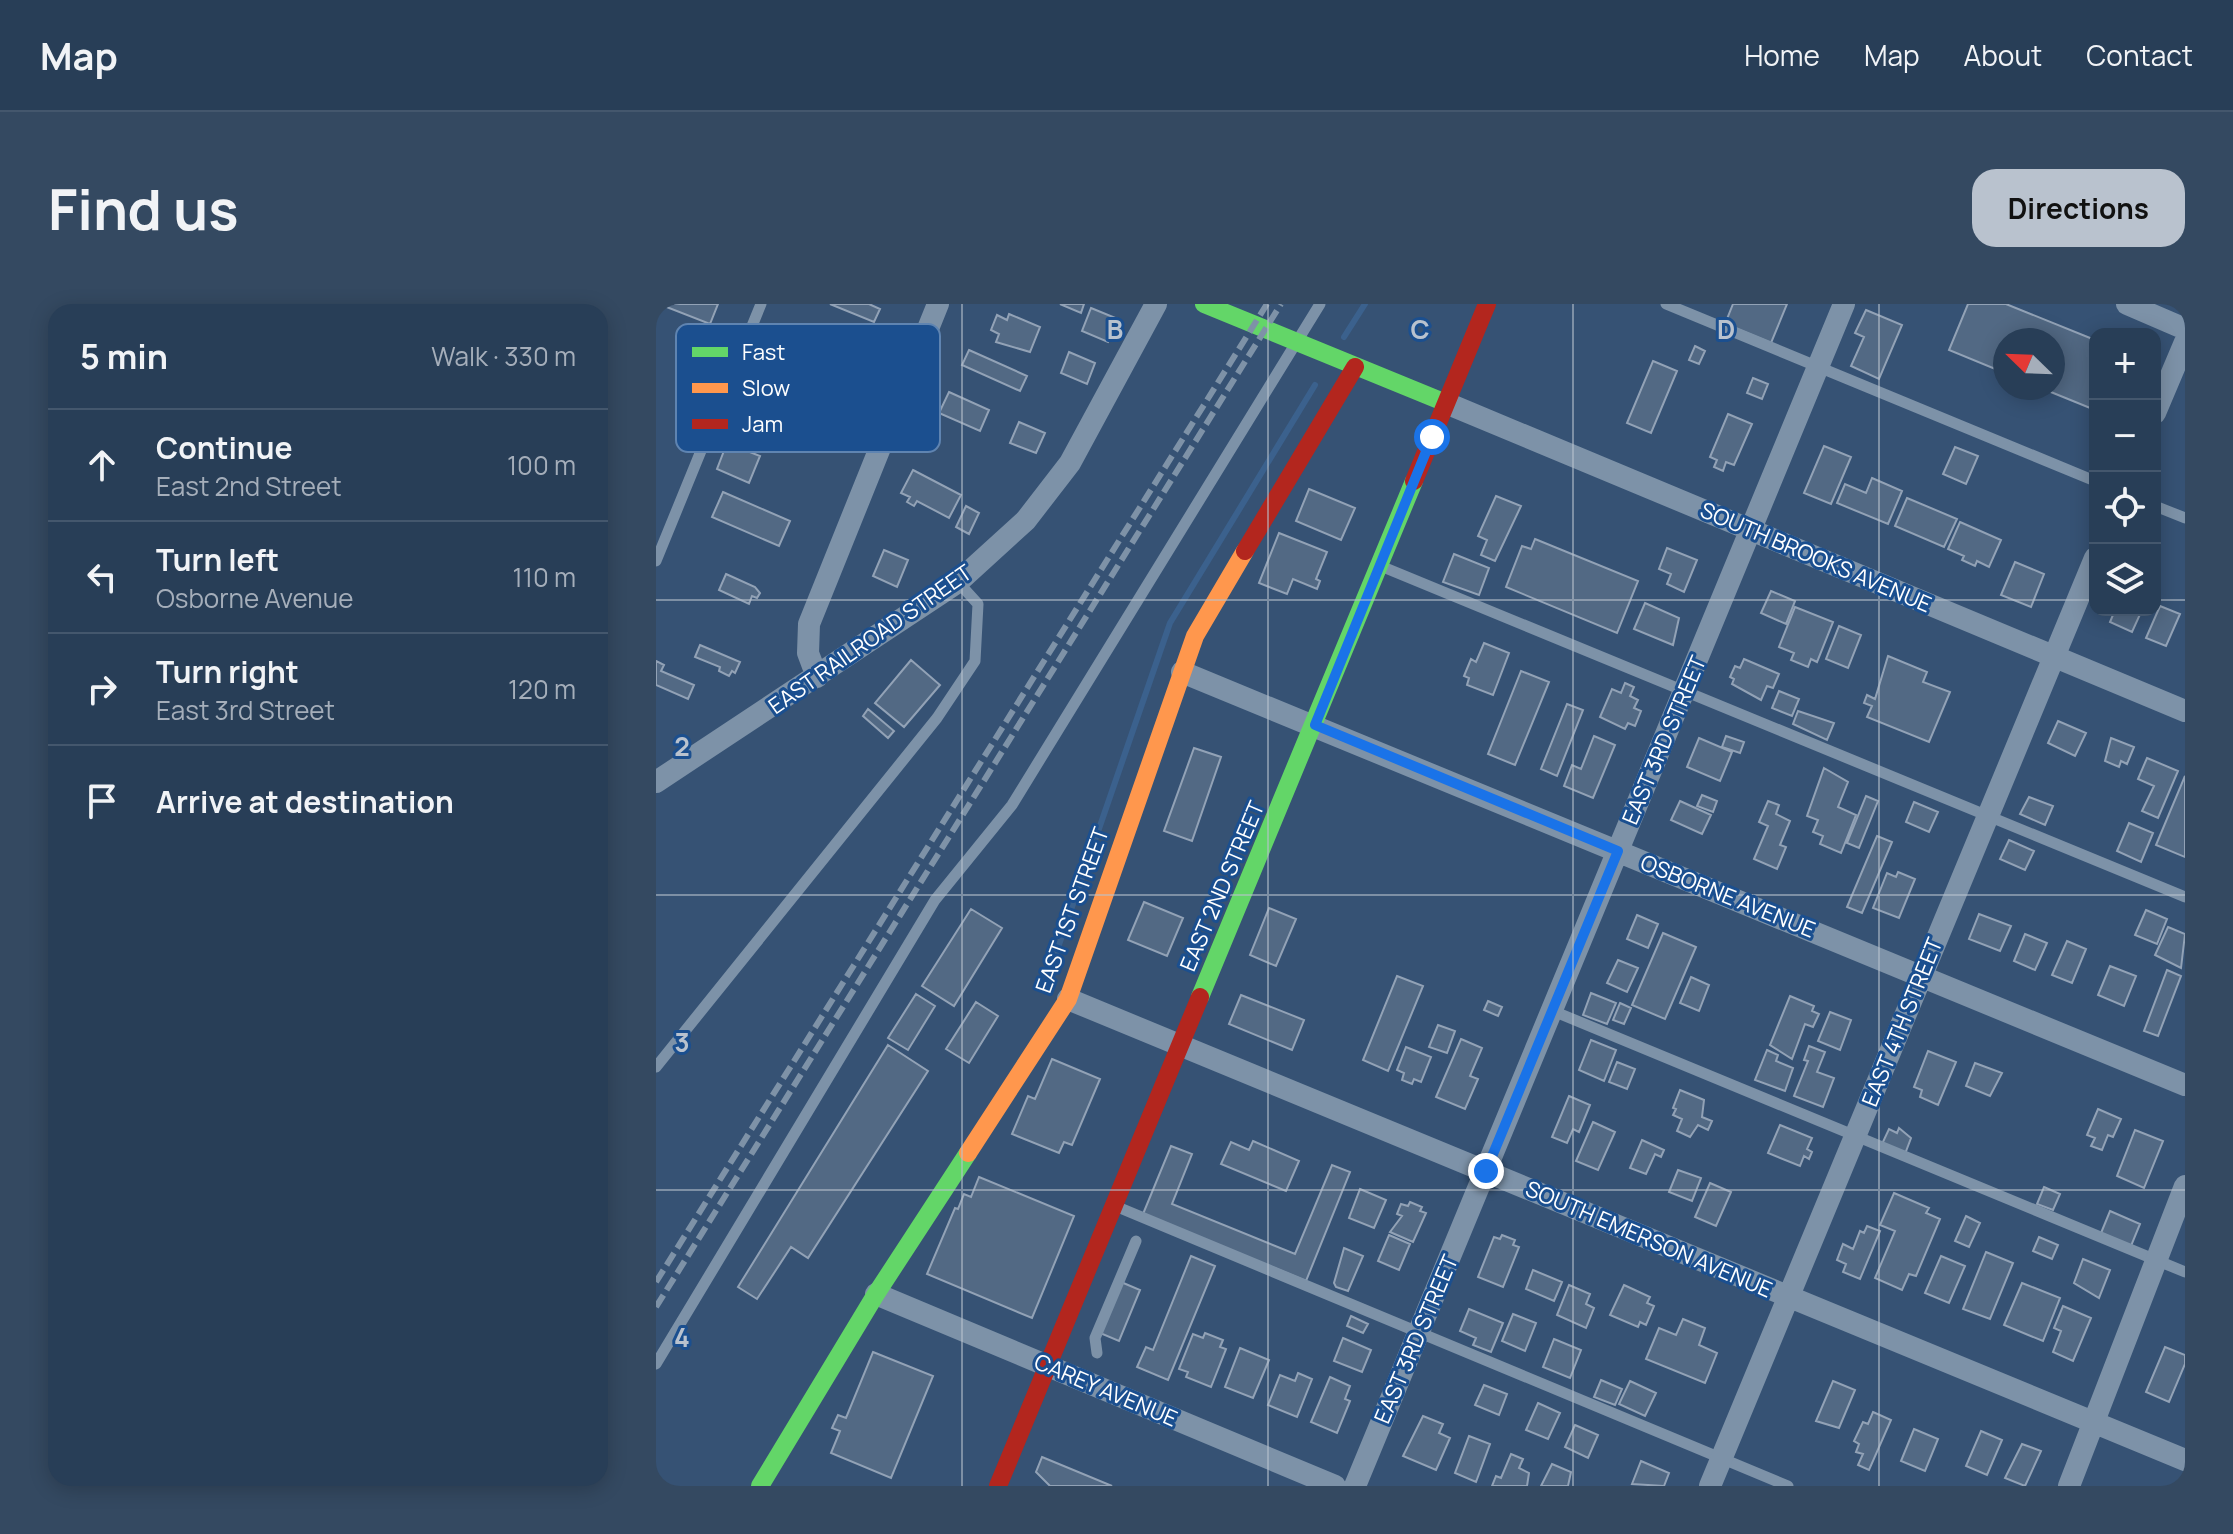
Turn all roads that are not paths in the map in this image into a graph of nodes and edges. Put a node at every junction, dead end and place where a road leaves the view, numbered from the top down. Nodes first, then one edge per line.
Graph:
1 (761, 304) edge
2 (938, 304) edge
3 (1156, 304) edge
4 (1204, 304) edge
5 (1320, 304) edge
6 (1487, 304) edge
7 (1666, 304) edge
8 (1844, 304) edge
9 (2127, 304) edge
10 (753, 324) edge
11 (930, 324) edge
12 (2185, 329) edge
13 (2185, 342) edge
14 (1297, 343) junction
15 (1355, 367) junction
16 (1818, 369) junction
17 (2160, 400) edge
18 (1446, 403) junction
19 (701, 452) edge
20 (878, 452) edge
21 (2089, 479) edge
22 (2161, 508) edge
23 (2185, 518) edge
24 (1751, 530) junction
25 (656, 561) edge
26 (1380, 565) junction
27 (2089, 573) edge
28 (958, 582) junction
29 (2055, 657) junction
30 (1182, 672) junction
31 (817, 677) junction
32 (1685, 691) junction
33 (2185, 711) edge
34 (1315, 725) junction
35 (656, 782) edge
36 (1988, 816) junction
37 (1618, 851) junction
38 (2185, 897) edge
39 (1921, 974) junction
40 (1068, 999) junction
41 (1553, 1011) junction
42 (1181, 1045) junction
43 (656, 1067) edge
44 (2185, 1085) edge
45 (1854, 1138) junction
46 (1486, 1171) junction
47 (2185, 1186) edge
48 (1115, 1206) junction
49 (1136, 1241) dead end
50 (2155, 1260) junction
51 (2185, 1272) edge
52 (876, 1294) junction
53 (1790, 1297) junction
54 (1419, 1333) junction
55 (1097, 1353) dead end
56 (656, 1364) edge
57 (1048, 1366) junction
58 (2096, 1424) junction
59 (1721, 1459) junction
60 (2185, 1460) edge
61 (760, 1486) edge
62 (998, 1486) edge
63 (1335, 1486) edge
64 (1355, 1486) edge
65 (1710, 1486) edge
66 (1788, 1486) edge
67 (2069, 1486) edge

1 - 10 lane
2 - 11 street
3 - 28 street, EAST RAILROAD STREET
4 - 14 street
5 - 14 lane
6 - 18 street, EAST 2ND STREET
7 - 16 lane
8 - 16 street, EAST 3RD STREET
9 - 12 street
13 - 17 street
14 - 15 street
14 - 56 lane
15 - 18 street
15 - 30 street, EAST 1ST STREET
16 - 21 lane
16 - 24 street, EAST 3RD STREET
18 - 24 street, SOUTH BROOKS AVENUE
18 - 26 street, EAST 2ND STREET
19 - 25 lane
20 - 31 street
22 - 23 lane
24 - 29 street, SOUTH BROOKS AVENUE
24 - 32 street, EAST 3RD STREET
26 - 32 lane
26 - 34 street, EAST 2ND STREET
27 - 29 street, EAST 4TH STREET
28 - 31 street, EAST RAILROAD STREET
28 - 43 lane
29 - 33 street, SOUTH BROOKS AVENUE
29 - 36 street, EAST 4TH STREET
30 - 34 street, OSBORNE AVENUE
30 - 40 street, EAST 1ST STREET
31 - 35 street, EAST RAILROAD STREET
32 - 36 lane
32 - 37 street, EAST 3RD STREET
34 - 37 street, OSBORNE AVENUE
34 - 42 street, EAST 2ND STREET
36 - 38 lane
36 - 39 street, EAST 4TH STREET
37 - 39 street, OSBORNE AVENUE
37 - 41 street, EAST 3RD STREET
39 - 44 street, OSBORNE AVENUE
39 - 45 street, EAST 4TH STREET
40 - 42 street, SOUTH EMERSON AVENUE
40 - 52 street, EAST 1ST STREET
41 - 45 lane
41 - 46 street, EAST 3RD STREET
42 - 46 street, SOUTH EMERSON AVENUE
42 - 48 street, EAST 2ND STREET
45 - 50 lane
45 - 53 street, EAST 4TH STREET
46 - 53 street, SOUTH EMERSON AVENUE
46 - 54 street, EAST 3RD STREET
47 - 50 street
48 - 54 lane
48 - 57 street, EAST 2ND STREET
49 - 55 lane
50 - 51 lane
50 - 58 street
52 - 57 street, CAREY AVENUE
52 - 61 street, EAST 1ST STREET
53 - 58 street, SOUTH EMERSON AVENUE
53 - 59 street, EAST 4TH STREET
54 - 59 lane
54 - 64 street, EAST 3RD STREET
57 - 62 street, EAST 2ND STREET
57 - 63 street, CAREY AVENUE
58 - 60 street, SOUTH EMERSON AVENUE
58 - 67 street
59 - 65 street, EAST 4TH STREET
59 - 66 lane

